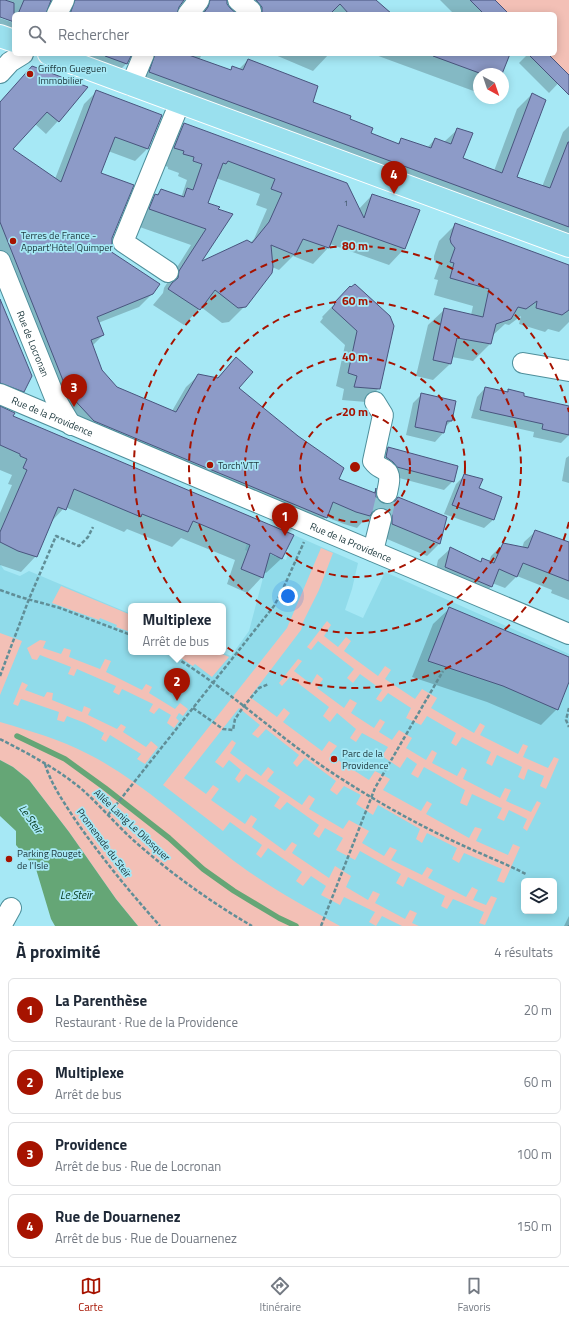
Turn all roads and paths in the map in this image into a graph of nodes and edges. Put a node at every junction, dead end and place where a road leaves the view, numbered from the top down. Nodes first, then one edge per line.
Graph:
1 (64, 0) edge
2 (199, 0) edge
3 (58, 12) edge
4 (190, 12) edge
5 (0, 36) edge
6 (12, 40) edge
7 (20, 56) edge
8 (55, 56) edge
9 (143, 56) edge
10 (0, 73) edge
11 (131, 85) junction
12 (180, 102) junction
13 (569, 246) edge
14 (0, 261) edge
15 (168, 272) dead end
16 (523, 363) dead end
17 (569, 371) edge
18 (0, 394) edge
19 (375, 402) dead end
20 (71, 425) junction
21 (387, 493) tunnel mouth
22 (381, 519) tunnel mouth
23 (311, 526) junction
24 (93, 527) dead end
25 (374, 551) junction
26 (0, 590) edge
27 (29, 599) junction
28 (128, 634) edge
29 (569, 634) edge
30 (171, 655) edge
31 (444, 671) dead end
32 (0, 676) edge
33 (212, 683) junction
34 (269, 684) dead end
35 (244, 706) junction
36 (193, 708) junction
37 (569, 708) edge
38 (569, 727) edge
39 (0, 739) edge
40 (44, 764) junction
41 (371, 796) junction
42 (108, 815) junction
43 (526, 874) dead end
44 (11, 908) dead end
45 (1, 926) edge
46 (160, 926) edge
47 (252, 926) edge
48 (320, 926) edge

1 - 3 street
2 - 4 street
5 - 6 main road
7 - 10 street
8 - 11 main road
9 - 11 street
11 - 12 main road
12 - 13 main road
12 - 15 street
14 - 20 street, Rue de Locronan
16 - 17 street
18 - 20 street, Rue de la Providence
19 - 21 street
20 - 23 street, Rue de la Providence
22 - 25 street
23 - 25 street, Rue de la Providence
23 - 33 path
24 - 27 path
25 - 29 street, Rue de la Providence
26 - 27 path
27 - 28 path
27 - 32 path
30 - 33 path
31 - 41 path
33 - 35 path
33 - 36 path
34 - 35 path
35 - 36 path
35 - 41 path
36 - 42 path
37 - 38 path
39 - 40 path, Allée Lanig Le Dilosquer
40 - 42 path, Allée Lanig Le Dilosquer
40 - 46 path, Promenade du Steïr
41 - 43 path
41 - 48 path
42 - 47 path, Allée Lanig Le Dilosquer
44 - 45 street

